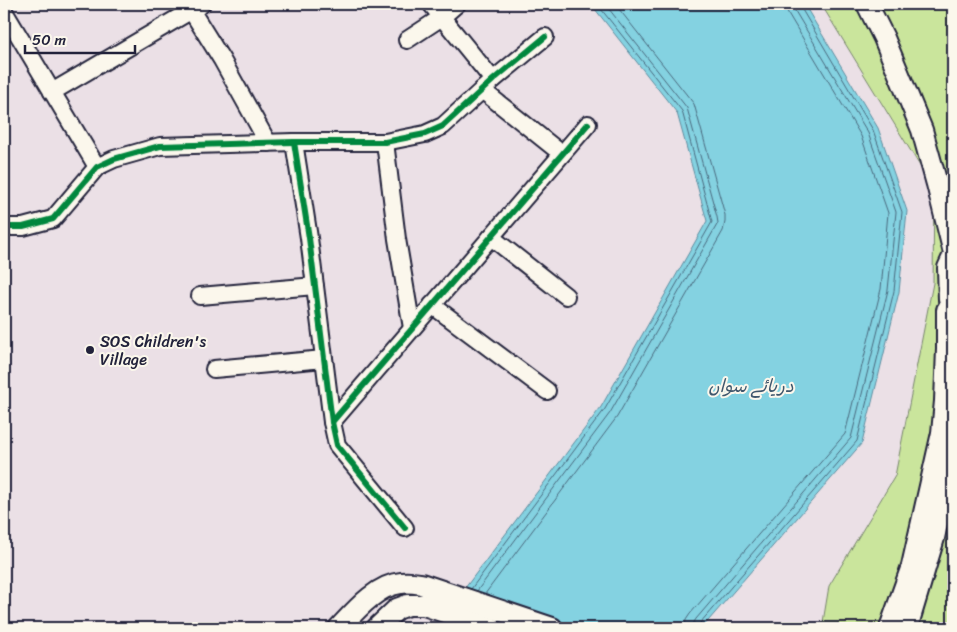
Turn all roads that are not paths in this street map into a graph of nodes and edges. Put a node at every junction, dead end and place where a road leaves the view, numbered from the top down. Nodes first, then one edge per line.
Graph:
1 (431, 4) edge
2 (457, 4) edge
3 (867, 4) edge
4 (197, 7) edge
5 (4, 11) edge
6 (442, 17) junction
7 (545, 38) dead end
8 (407, 40) dead end
9 (488, 85) junction
10 (52, 92) junction
11 (588, 124) dead end
12 (294, 142) junction
13 (385, 142) junction
14 (268, 143) junction
15 (562, 154) junction
16 (97, 167) junction
17 (4, 227) edge
18 (491, 237) junction
19 (953, 249) edge
20 (953, 258) edge
21 (315, 286) junction
22 (200, 296) dead end
23 (566, 296) dead end
24 (432, 305) junction
25 (951, 307) edge
26 (412, 328) junction
27 (324, 359) junction
28 (214, 369) dead end
29 (547, 391) dead end
30 (332, 422) junction
31 (953, 447) edge
32 (406, 528) dead end
33 (340, 628) edge
34 (377, 628) edge
35 (491, 628) edge
36 (552, 628) edge
37 (890, 628) edge
38 (907, 628) edge

1 - 6 street
2 - 6 street
3 - 19 main road
4 - 10 street
4 - 14 street
5 - 10 street
6 - 8 street
6 - 9 street
7 - 9 street
9 - 13 street
9 - 15 street
10 - 16 street
11 - 15 street
12 - 13 street
12 - 14 street
12 - 21 street
13 - 26 street
14 - 16 street
15 - 18 street
16 - 17 street
18 - 23 street
18 - 24 street
20 - 25 main road
21 - 22 street
21 - 27 street
24 - 26 street
24 - 29 street
25 - 37 main road
26 - 30 street
27 - 28 street
27 - 30 street
30 - 32 street
31 - 38 main road
33 - 36 main road
34 - 35 main road

